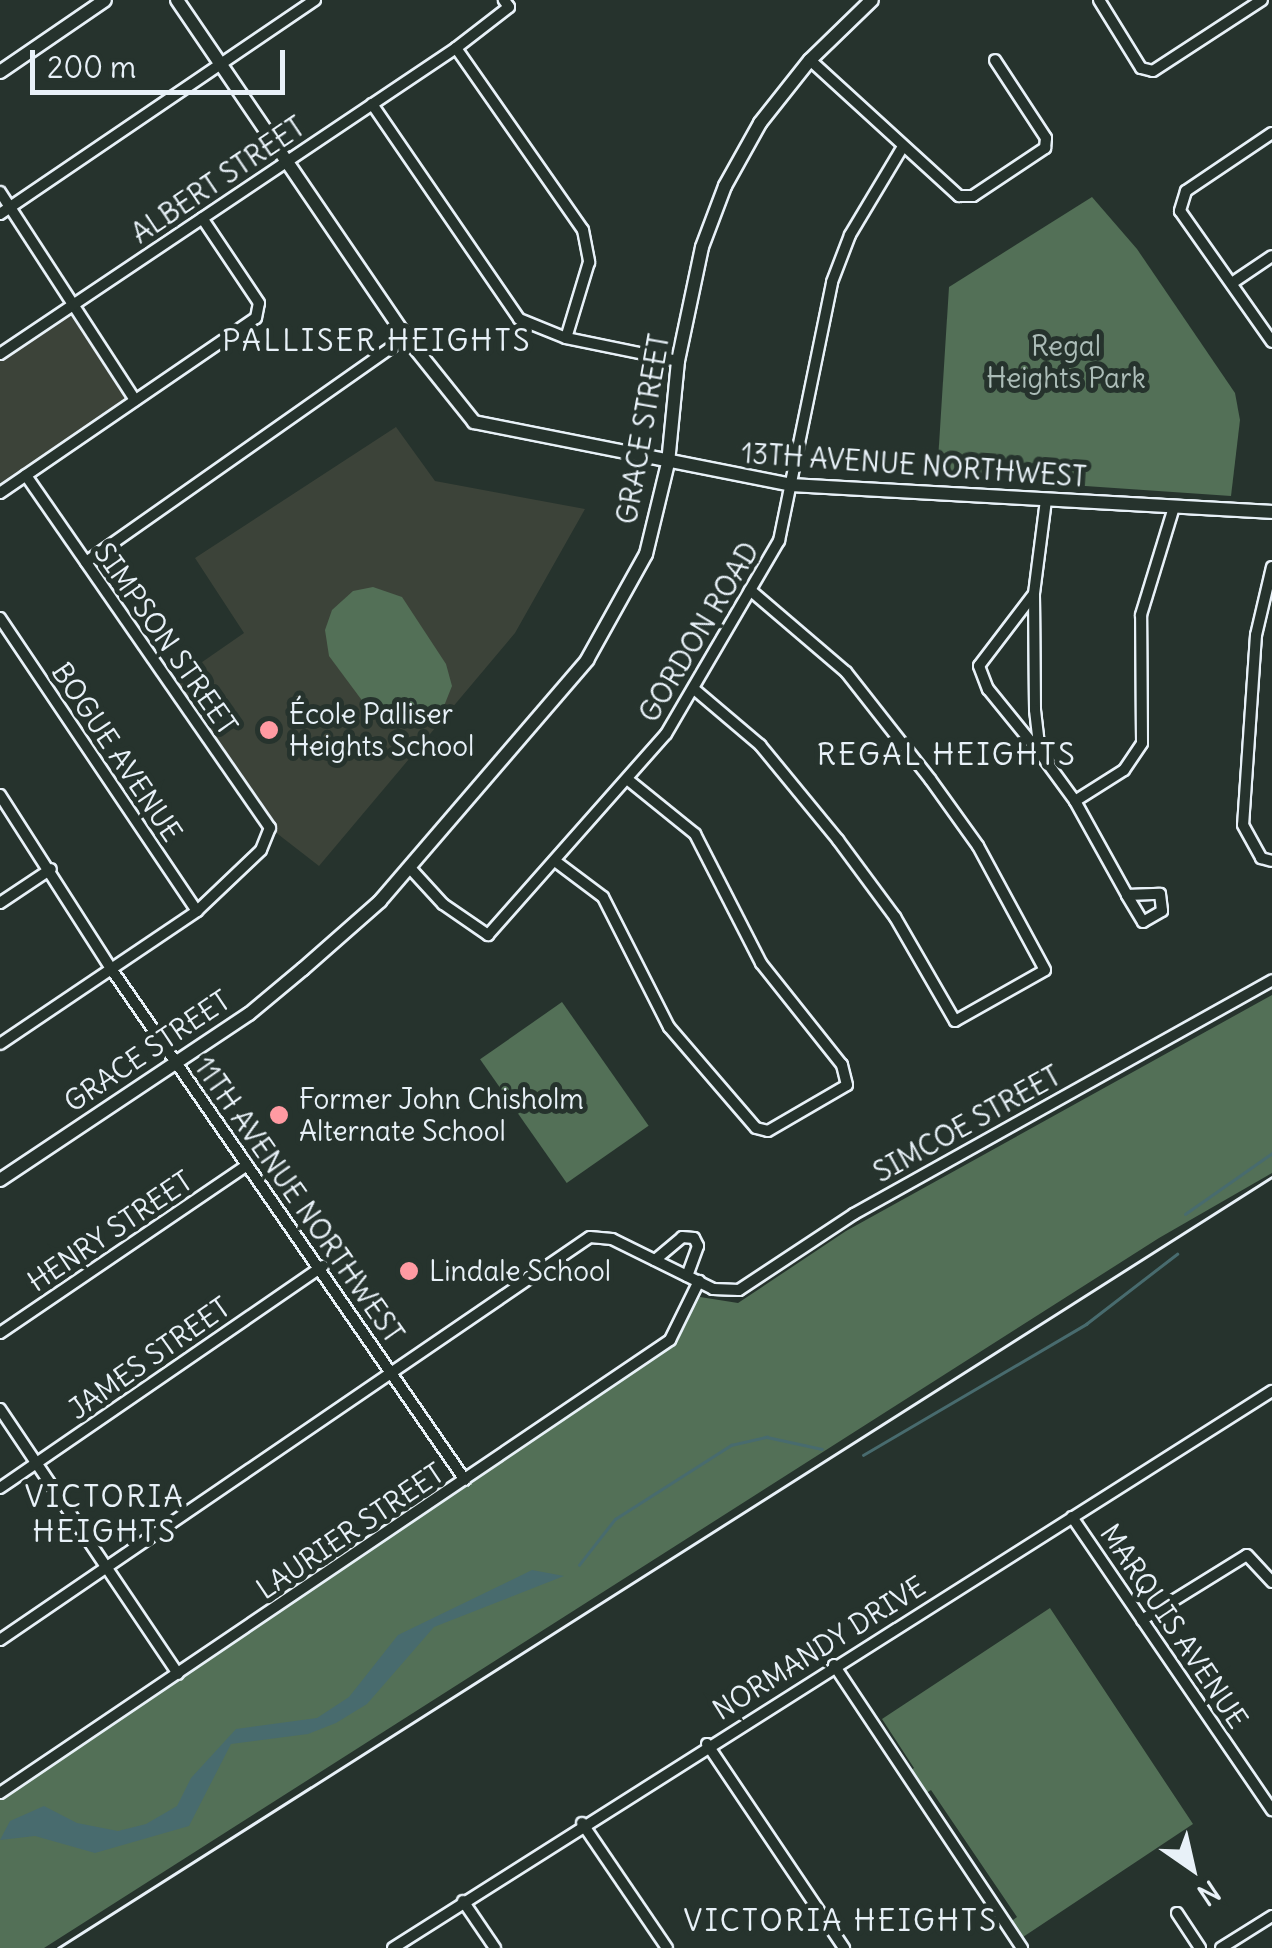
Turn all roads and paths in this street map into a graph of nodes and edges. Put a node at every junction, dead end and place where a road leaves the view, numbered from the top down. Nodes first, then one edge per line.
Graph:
1 (106, 0) edge
2 (178, 0) edge
3 (315, 0) edge
4 (872, 0) edge
5 (1099, 0) edge
6 (1262, 0) edge
7 (506, 4) edge
8 (1247, 4) edge
9 (456, 48) junction
10 (810, 60) junction
11 (994, 60) dead end
12 (221, 65) junction
13 (0, 72) edge
14 (372, 104) junction
15 (1272, 133) edge
16 (902, 148) junction
17 (286, 162) junction
18 (0, 192) edge
19 (5, 210) edge
20 (202, 218) junction
21 (1272, 256) edge
22 (1232, 284) junction
23 (72, 305) junction
24 (406, 337) junction
25 (566, 338) junction
26 (1272, 342) edge
27 (0, 354) edge
28 (678, 361) junction
29 (135, 400) junction
30 (668, 463) junction
31 (26, 475) junction
32 (792, 485) junction
33 (0, 493) edge
34 (1046, 500) junction
35 (1174, 506) junction
36 (1272, 512) edge
37 (86, 562) junction
38 (1272, 566) edge
39 (750, 590) junction
40 (1034, 594) junction
41 (0, 618) edge
42 (694, 689) junction
43 (1040, 753) junction
44 (628, 779) junction
45 (0, 795) edge
46 (1075, 801) junction
47 (554, 861) junction
48 (1272, 861) edge
49 (410, 868) junction
50 (51, 869) junction
51 (1127, 895) dead end
52 (0, 903) edge
53 (196, 911) junction
54 (112, 970) junction
55 (1272, 980) edge
56 (0, 1044) edge
57 (174, 1060) junction
58 (246, 1166) junction
59 (0, 1180) edge
60 (655, 1260) junction
61 (323, 1266) junction
62 (687, 1276) junction
63 (699, 1282) junction
64 (0, 1333) edge
65 (393, 1372) junction
66 (1272, 1390) edge
67 (0, 1410) edge
68 (36, 1463) junction
69 (465, 1480) junction
70 (0, 1488) edge
71 (1072, 1517) junction
72 (108, 1568) junction
73 (1272, 1582) edge
74 (1142, 1620) junction
75 (0, 1640) edge
76 (834, 1666) junction
77 (178, 1674) junction
78 (707, 1744) junction
79 (0, 1794) edge
80 (1272, 1810) edge
81 (582, 1823) junction
82 (463, 1900) junction
83 (1177, 1913) dead end
84 (1272, 1916) edge
85 (393, 1948) edge
86 (496, 1948) edge
87 (667, 1948) edge
88 (844, 1948) edge
89 (1022, 1948) edge
90 (1200, 1948) edge
91 (1221, 1948) edge

1 - 13 street
2 - 12 street, 13TH AVENUE NORTHWEST
3 - 12 street
4 - 10 street, GRACE STREET
5 - 8 street
6 - 8 street
7 - 9 street, ALBERT STREET
9 - 14 street, ALBERT STREET
9 - 25 street
10 - 16 street
10 - 28 street, GRACE STREET
11 - 16 street
12 - 17 street, 13TH AVENUE NORTHWEST
12 - 19 street
14 - 17 street, ALBERT STREET
14 - 25 street
15 - 22 street
16 - 32 street, GORDON ROAD
17 - 20 street, ALBERT STREET
17 - 24 street, 13TH AVENUE NORTHWEST
18 - 19 street
19 - 23 street
20 - 23 street, ALBERT STREET
20 - 29 street
21 - 22 street
22 - 26 street
23 - 27 street, ALBERT STREET
23 - 29 street
24 - 30 street, 13TH AVENUE NORTHWEST
24 - 37 street
25 - 28 street
28 - 30 street, GRACE STREET
29 - 31 street
30 - 32 street, 13TH AVENUE NORTHWEST
30 - 49 street, GRACE STREET
31 - 33 street
31 - 37 street, SIMPSON STREET
32 - 34 street, 13TH AVENUE NORTHWEST
32 - 39 street, GORDON ROAD
34 - 35 street, 13TH AVENUE NORTHWEST
34 - 40 street
35 - 36 street, 13TH AVENUE NORTHWEST
35 - 46 street
37 - 53 street, SIMPSON STREET
38 - 48 street
39 - 42 street, GORDON ROAD
39 - 42 street
40 - 43 street
40 - 43 street
41 - 53 street, BOGUE AVENUE
42 - 44 street, GORDON ROAD
43 - 46 street
44 - 47 street, GORDON ROAD
44 - 47 street
45 - 50 street, 11TH AVENUE NORTHWEST
46 - 51 street
47 - 49 street, GORDON ROAD
49 - 57 street, GRACE STREET
50 - 52 street
50 - 54 street, 11TH AVENUE NORTHWEST
53 - 54 street
54 - 56 street
54 - 57 street, 11TH AVENUE NORTHWEST
55 - 63 street, SIMCOE STREET
57 - 58 street, 11TH AVENUE NORTHWEST
57 - 59 street, GRACE STREET
58 - 61 street, 11TH AVENUE NORTHWEST
58 - 64 street, HENRY STREET
60 - 62 street, SIMCOE STREET
60 - 62 street
60 - 65 street, SIMCOE STREET
61 - 65 street, 11TH AVENUE NORTHWEST
61 - 68 street, JAMES STREET
62 - 63 street, SIMCOE STREET
63 - 69 street, LAURIER STREET
65 - 69 street, 11TH AVENUE NORTHWEST
65 - 72 street, SIMCOE STREET
66 - 71 street, NORMANDY DRIVE
67 - 68 street
68 - 70 street, JAMES STREET
68 - 72 street
69 - 77 street, LAURIER STREET
71 - 74 street, MARQUIS AVENUE
71 - 76 street, NORMANDY DRIVE
72 - 75 street, SIMCOE STREET
72 - 77 street
73 - 74 street
74 - 80 street, MARQUIS AVENUE
76 - 78 street, NORMANDY DRIVE
76 - 89 street
77 - 79 street, LAURIER STREET
78 - 81 street, NORMANDY DRIVE
78 - 88 street
81 - 82 street, NORMANDY DRIVE
81 - 87 street
82 - 85 street, NORMANDY DRIVE
82 - 86 street
83 - 90 street
84 - 91 street

